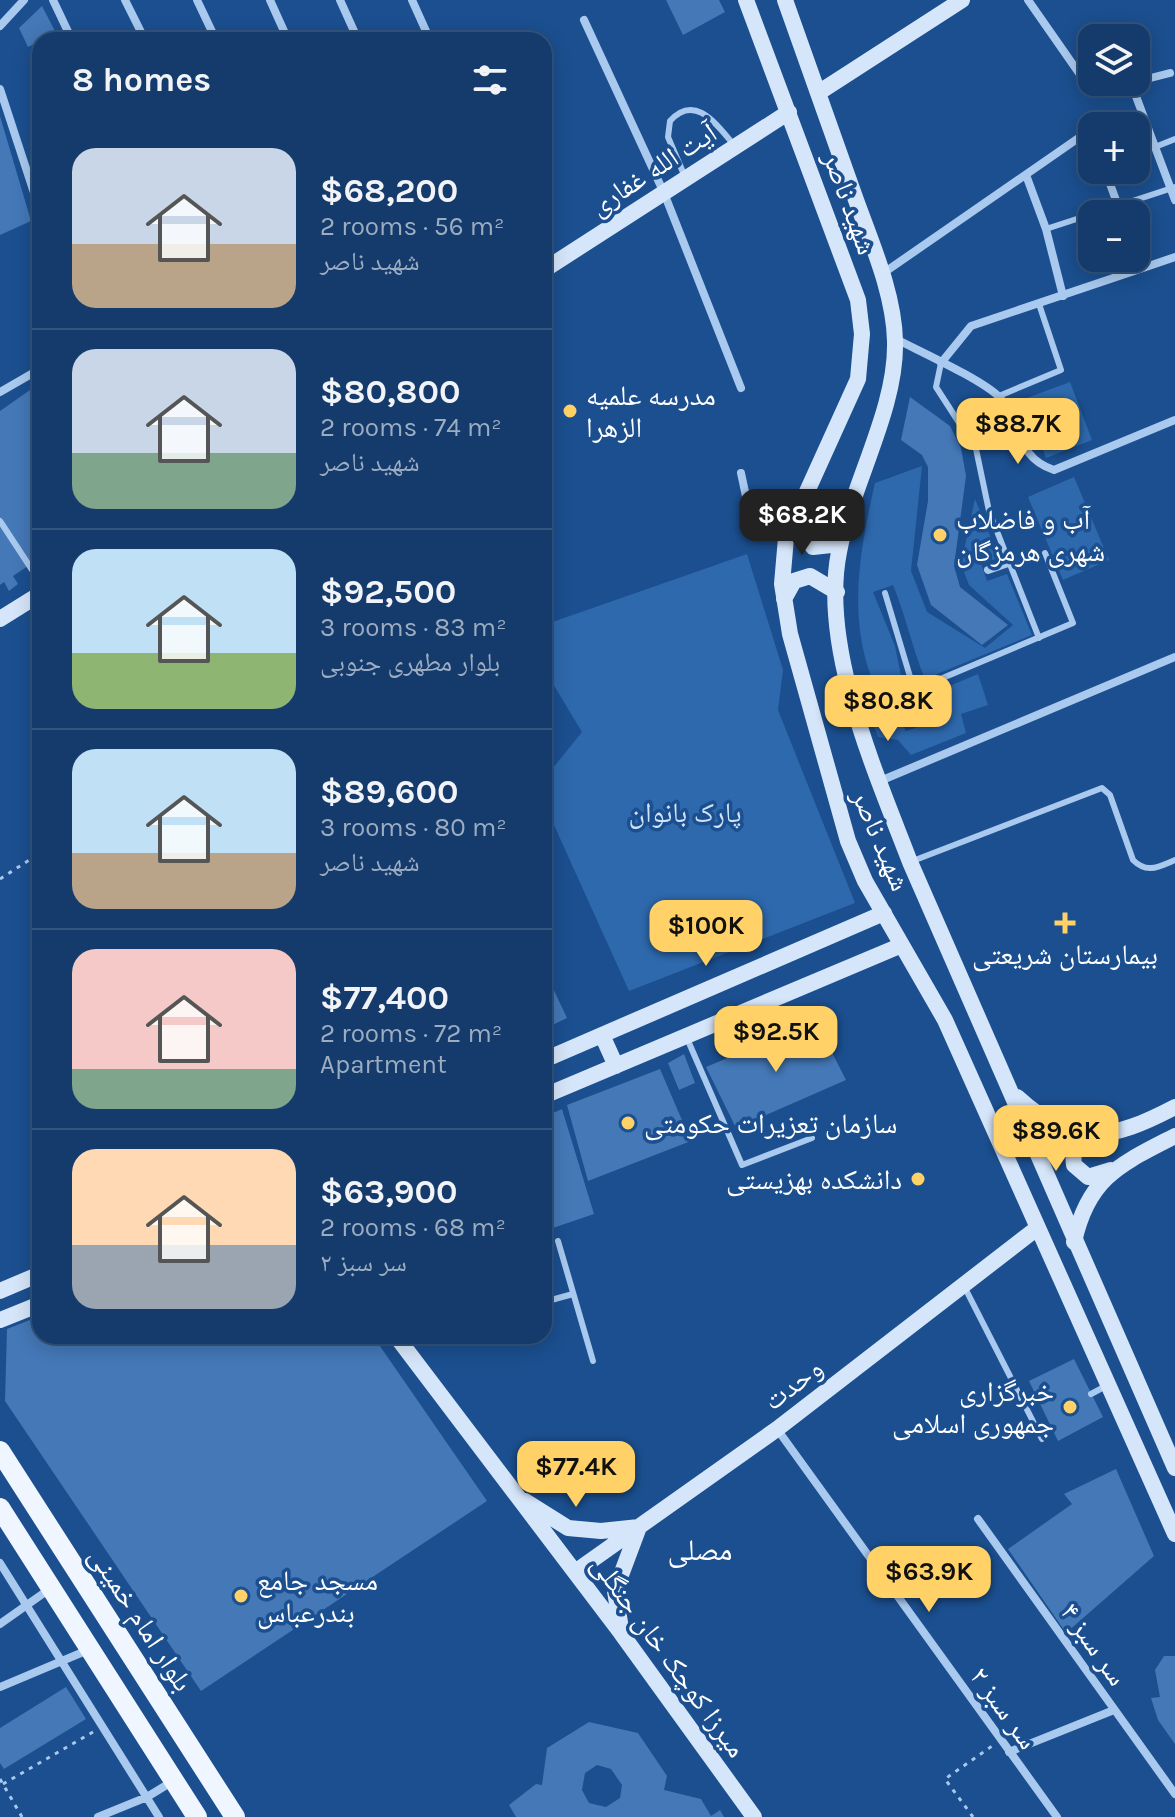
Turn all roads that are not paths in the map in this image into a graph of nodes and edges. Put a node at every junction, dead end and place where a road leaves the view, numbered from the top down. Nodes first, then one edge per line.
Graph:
1 (24, 0) edge
2 (53, 0) edge
3 (125, 0) edge
4 (197, 0) edge
5 (270, 0) edge
6 (340, 0) edge
7 (412, 0) edge
8 (746, 0) edge
9 (785, 0) edge
10 (962, 0) edge
11 (1028, 0) edge
12 (584, 20) dead end
13 (0, 26) edge
14 (68, 32) edge
15 (141, 32) edge
16 (212, 32) edge
17 (284, 32) edge
18 (354, 32) edge
19 (426, 32) edge
20 (1078, 72) edge
21 (1172, 73) edge
22 (1150, 78) edge
23 (1175, 85) edge
24 (0, 89) edge
25 (818, 93) junction
26 (1136, 96) edge
27 (789, 112) junction
28 (1078, 138) edge
29 (1175, 139) edge
30 (735, 146) junction
31 (1155, 147) junction
32 (32, 172) edge
33 (1026, 175) junction
34 (686, 179) junction
35 (1173, 188) edge
36 (664, 193) junction
37 (1144, 200) edge
38 (1175, 200) edge
39 (1078, 219) edge
40 (1046, 229) junction
41 (1175, 257) edge
42 (552, 265) edge
43 (1150, 266) edge
44 (1132, 272) edge
45 (881, 274) junction
46 (1063, 296) junction
47 (1039, 304) junction
48 (895, 339) junction
49 (941, 363) junction
50 (32, 374) edge
51 (741, 388) dead end
52 (0, 392) edge
53 (999, 396) junction
54 (1175, 420) edge
55 (741, 473) dead end
56 (797, 514) junction
57 (0, 521) edge
58 (843, 535) junction
59 (1045, 553) dead end
60 (1008, 563) junction
61 (32, 570) edge
62 (988, 570) dead end
63 (837, 592) junction
64 (885, 593) dead end
65 (32, 599) edge
66 (784, 599) junction
67 (0, 619) edge
68 (1039, 638) junction
69 (1175, 657) edge
70 (914, 690) junction
71 (888, 701) dead end
72 (879, 781) junction
73 (1175, 860) edge
74 (910, 862) junction
75 (884, 913) junction
76 (902, 945) junction
77 (602, 1035) junction
78 (686, 1036) junction
79 (552, 1057) edge
80 (616, 1066) junction
81 (1012, 1092) junction
82 (552, 1093) edge
83 (1175, 1107) edge
84 (1100, 1136) junction
85 (1175, 1136) edge
86 (812, 1138) dead end
87 (1116, 1167) junction
88 (1036, 1229) junction
89 (558, 1241) dead end
90 (1074, 1242) junction
91 (32, 1277) edge
92 (964, 1286) junction
93 (0, 1291) edge
94 (573, 1294) junction
95 (552, 1300) edge
96 (32, 1307) edge
97 (0, 1320) edge
98 (402, 1344) edge
99 (593, 1361) dead end
100 (1109, 1384) junction
101 (1091, 1394) dead end
102 (1146, 1400) junction
103 (1122, 1412) junction
104 (777, 1429) junction
105 (1042, 1439) dead end
106 (0, 1451) edge
107 (1175, 1468) edge
108 (513, 1494) junction
109 (0, 1508) edge
110 (978, 1519) dead end
111 (639, 1527) junction
112 (1175, 1534) edge
113 (0, 1563) edge
114 (575, 1572) junction
115 (51, 1588) junction
116 (27, 1607) junction
117 (0, 1624) edge
118 (621, 1633) junction
119 (90, 1649) junction
120 (61, 1661) junction
121 (0, 1687) edge
122 (1114, 1710) junction
123 (1009, 1752) junction
124 (174, 1780) junction
125 (1175, 1794) edge
126 (147, 1797) junction
127 (98, 1817) edge
128 (159, 1817) edge
129 (197, 1817) edge
130 (235, 1817) edge
131 (754, 1817) edge
132 (1057, 1817) edge

1 - 13 street
2 - 14 street
3 - 15 street
4 - 16 street
5 - 17 street
6 - 18 street
7 - 19 street
8 - 27 main road, شهید ناصر
9 - 25 main road, شهید ناصر
10 - 25 main road
11 - 20 street
12 - 36 street
21 - 22 street
21 - 23 street
24 - 32 street
25 - 45 main road, شهید ناصر
26 - 31 street
27 - 30 main road, آیت الله غفاری
27 - 56 main road, شهید ناصر
28 - 33 street
29 - 31 lane
30 - 34 main road, آیت الله غفاری
30 - 34 lane
31 - 35 street
33 - 40 street
33 - 45 street
34 - 36 main road, آیت الله غفاری
35 - 37 lane
35 - 38 street
36 - 42 main road, آیت الله غفاری
36 - 51 street
39 - 40 lane
40 - 46 street
41 - 43 street
44 - 46 street
45 - 48 main road, شهید ناصر
46 - 47 street
47 - 49 street
47 - 53 lane
48 - 49 street
48 - 58 main road, شهید ناصر
49 - 53 street
49 - 60 lane
50 - 52 street
53 - 54 street
55 - 56 street
56 - 58 main road
56 - 66 main road, شهید ناصر
57 - 61 lane
58 - 63 main road, شهید ناصر
59 - 68 lane
60 - 62 street
60 - 68 lane
63 - 66 main road
63 - 72 main road, شهید ناصر
64 - 70 lane
65 - 67 main road
66 - 75 main road, شهید ناصر
68 - 70 lane
69 - 72 street
70 - 71 lane
72 - 74 main road, شهید ناصر
73 - 74 lane
74 - 81 main road, شهید ناصر
75 - 76 main road, شهید ناصر
75 - 77 main road
76 - 78 main road
76 - 88 main road, شهید ناصر
77 - 79 main road
77 - 80 main road
78 - 80 main road
78 - 86 lane
80 - 82 main road
81 - 84 main road
81 - 90 main road, شهید ناصر
83 - 84 main road
84 - 87 main road
85 - 87 main road
87 - 90 main road
88 - 92 main road, وحدت
88 - 100 main road, شهید ناصر
89 - 94 lane
90 - 102 main road, شهید ناصر
91 - 93 main road
92 - 104 main road, وحدت
92 - 105 lane
94 - 95 lane
94 - 99 lane
96 - 97 main road
98 - 108 main road, میرزا کوچک خان جنگلی
100 - 101 lane
100 - 103 main road, شهید ناصر
102 - 103 main road
102 - 107 main road, شهید ناصر
103 - 112 main road, شهید ناصر
104 - 111 main road, وحدت
104 - 123 street, سر سبز ۲
106 - 130 main road, بلوار امام خمینی
108 - 111 main road
108 - 114 main road, میرزا کوچک خان جنگلی
109 - 115 main road, بلوار امام خمینی
110 - 122 street, سر سبز ۴
111 - 114 main road, وحدت
111 - 118 main road
113 - 116 street
114 - 118 main road, میرزا کوچک خان جنگلی
115 - 116 street
115 - 119 main road, بلوار امام خمینی
116 - 117 street
116 - 120 street
118 - 131 main road, میرزا کوچک خان جنگلی
119 - 120 street
119 - 124 main road, بلوار امام خمینی
120 - 121 street
120 - 126 street
122 - 123 street
122 - 125 street, سر سبز ۴
123 - 132 street, سر سبز ۲
124 - 126 street
124 - 129 main road, بلوار امام خمینی
126 - 127 street
126 - 128 street

